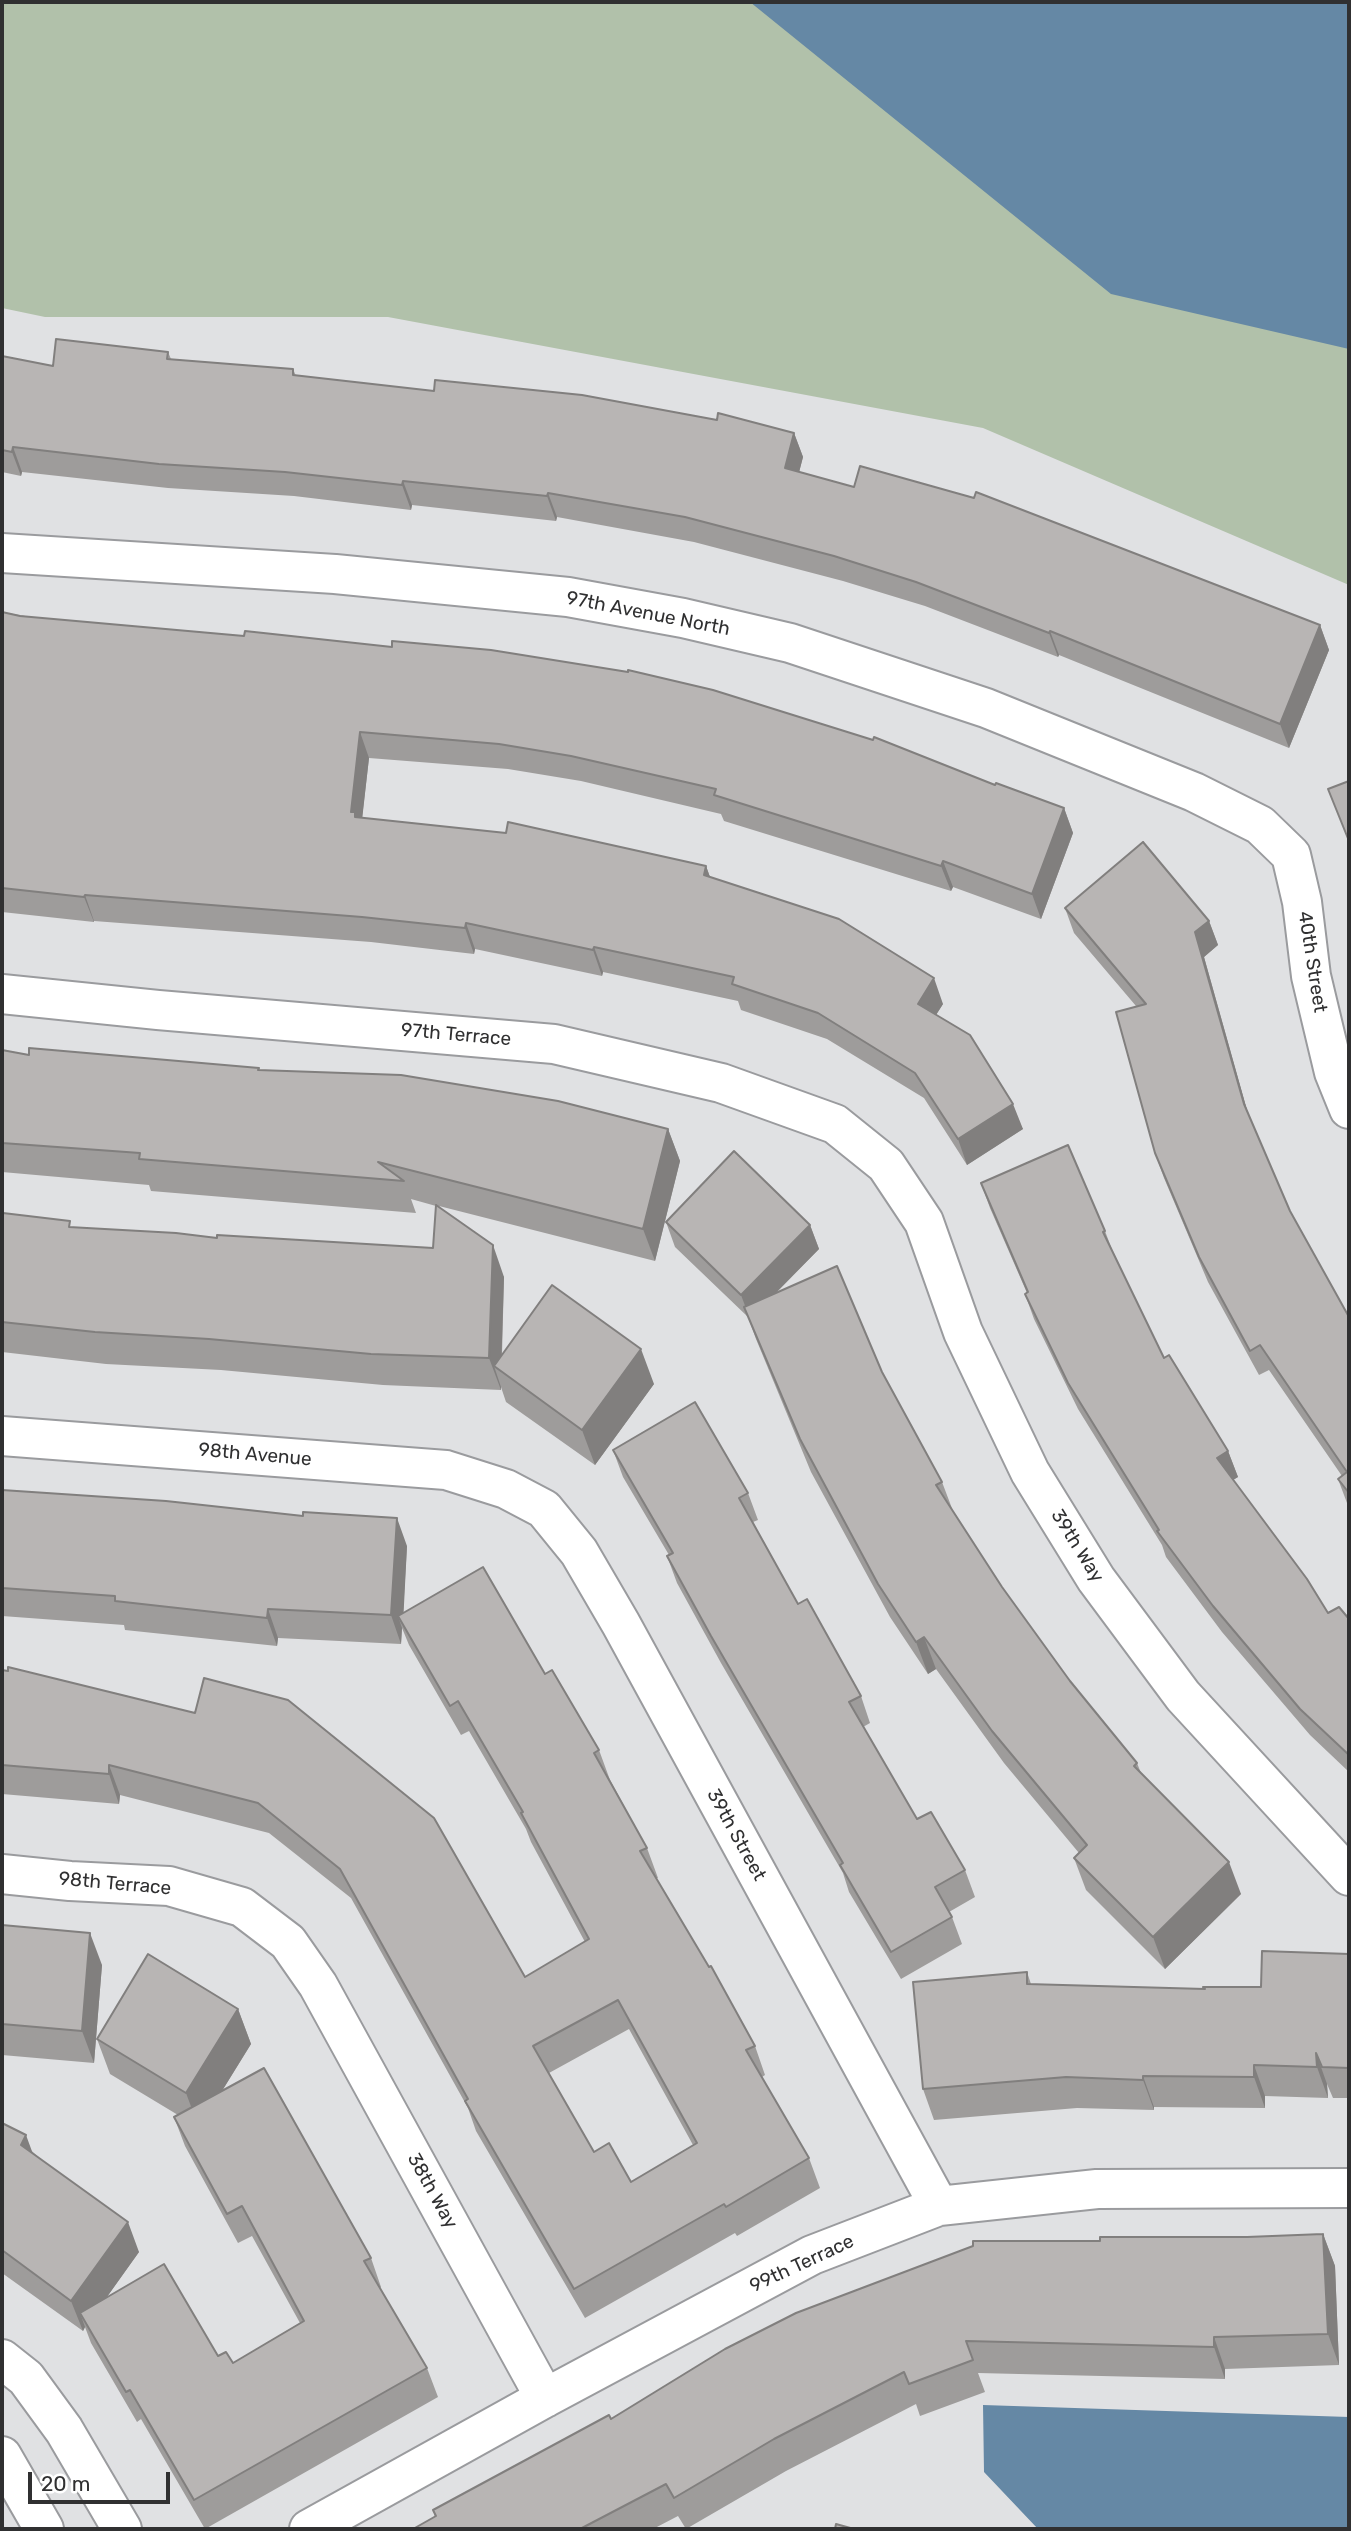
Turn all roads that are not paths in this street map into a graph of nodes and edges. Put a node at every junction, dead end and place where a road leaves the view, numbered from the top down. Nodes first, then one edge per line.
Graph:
1 (2, 553) edge
2 (1260, 825) joint
3 (2, 994) edge
4 (1349, 1109) edge
5 (886, 1165) joint
6 (2, 1436) edge
7 (506, 1489) joint
8 (2, 1874) edge
9 (1349, 1876) edge
10 (318, 1985) joint
11 (1349, 2188) edge
12 (939, 2206) junction
13 (2, 2359) edge
14 (545, 2398) junction
15 (2, 2456) edge
16 (44, 2529) edge
17 (122, 2529) edge
18 (309, 2529) edge

1 - 2 street, 97th Avenue North
2 - 4 street, 40th Street
3 - 5 street, 97th Terrace
5 - 9 street, 39th Way
6 - 7 street, 98th Avenue
7 - 12 street, 39th Street
8 - 10 street, 98th Terrace
10 - 14 street, 38th Way
11 - 12 street, 99th Terrace
12 - 14 street, 99th Terrace
13 - 17 street
14 - 18 street, 99th Terrace
15 - 16 street

